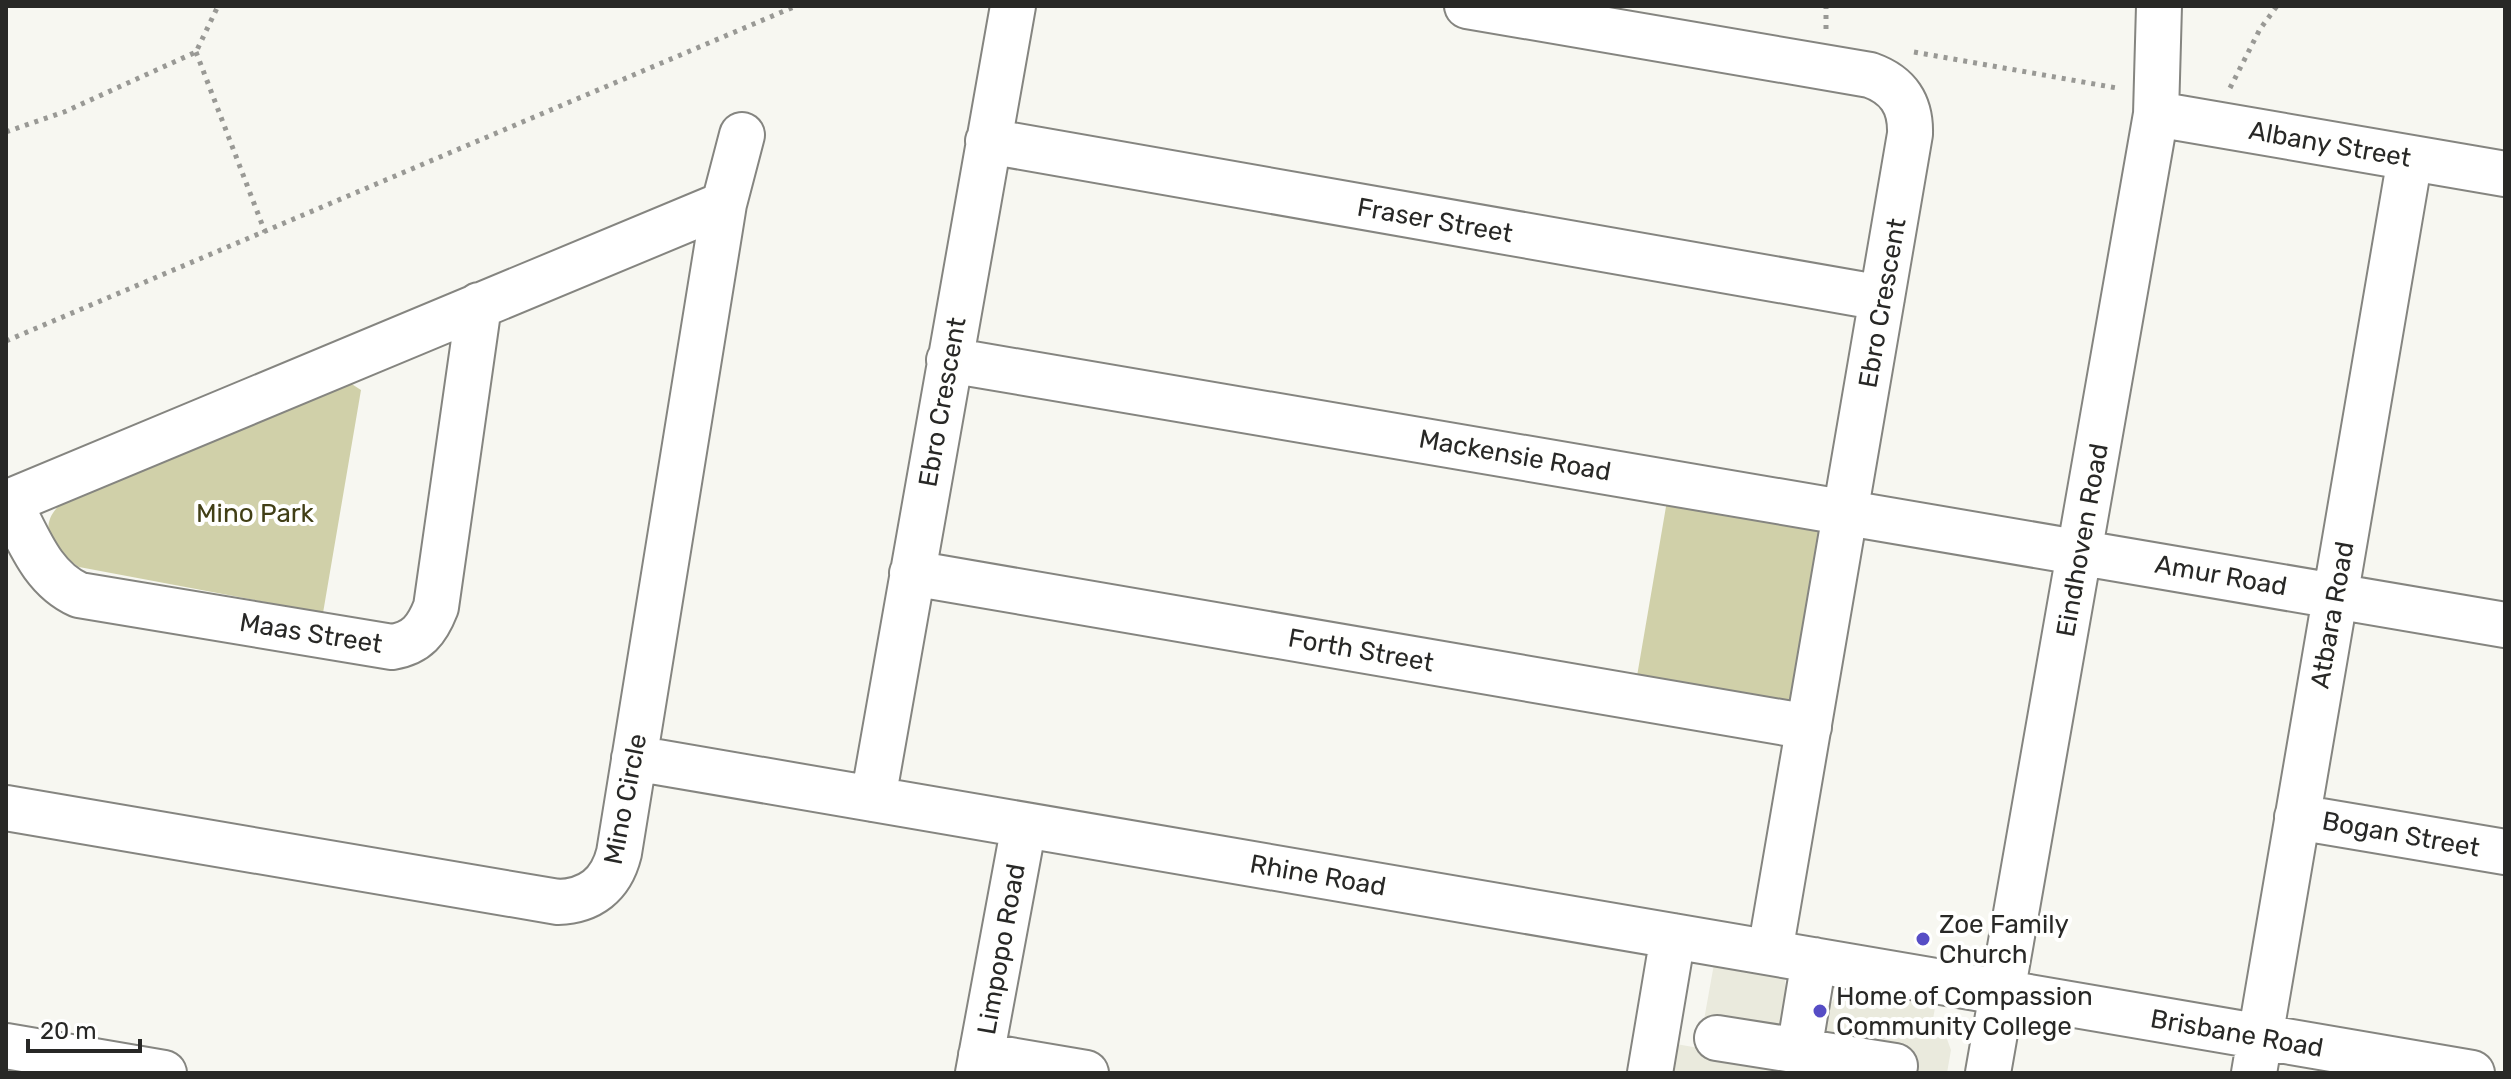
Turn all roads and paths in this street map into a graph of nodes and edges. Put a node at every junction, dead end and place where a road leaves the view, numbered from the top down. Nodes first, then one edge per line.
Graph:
1 (218, 6) edge
2 (796, 6) edge
3 (1013, 6) edge
4 (1467, 6) edge
5 (2159, 6) edge
6 (2277, 6) edge
7 (1901, 50) dead end
8 (196, 52) junction
9 (2157, 104) junction
10 (2211, 124) junction
11 (6, 132) edge
12 (742, 135) dead end
13 (988, 141) junction
14 (2410, 158) junction
15 (2505, 174) edge
16 (724, 204) junction
17 (265, 232) junction
18 (1882, 298) junction
19 (479, 305) junction
20 (6, 341) edge
21 (949, 360) junction
22 (8, 502) edge
23 (1846, 511) junction
24 (2080, 551) junction
25 (912, 573) junction
26 (2335, 595) junction
27 (2505, 625) edge
28 (1809, 727) junction
29 (634, 758) junction
30 (873, 799) junction
31 (6, 808) edge
32 (2297, 817) junction
33 (1024, 825) junction
34 (2505, 852) edge
35 (1673, 936) junction
36 (1770, 952) junction
37 (1814, 960) junction
38 (2002, 993) junction
39 (1717, 1038) dead end
40 (6, 1046) edge
41 (1799, 1051) junction
42 (2257, 1055) edge
43 (980, 1064) edge
44 (1895, 1066) dead end
45 (164, 1073) edge
46 (1086, 1073) edge
47 (1650, 1073) edge
48 (1988, 1073) edge
49 (2472, 1073) edge

1 - 8 path
2 - 17 path
3 - 13 street, Ebro Crescent
4 - 18 street, Ebro Crescent
5 - 9 street, Eindhoven Road
6 - 10 path
7 - 9 path
8 - 11 path
8 - 17 path
9 - 10 street, Albany Street
9 - 24 street, Eindhoven Road
10 - 14 street, Albany Street
12 - 16 street, Mino Circle
13 - 18 street, Fraser Street
13 - 21 street, Ebro Crescent
14 - 15 street, Albany Street
14 - 26 street, Atbara Road
16 - 19 street
16 - 29 street, Mino Circle
17 - 20 path
18 - 23 street, Ebro Crescent
19 - 22 street
19 - 22 street, Maas Street
21 - 23 street, Mackensie Road
21 - 25 street, Ebro Crescent
23 - 24 street, Mackensie Road
23 - 28 street, Ebro Crescent
24 - 26 street, Amur Road
24 - 38 street, Eindhoven Road
25 - 28 street, Forth Street
25 - 30 street, Ebro Crescent
26 - 27 street, Amur Road
26 - 32 street, Atbara Road
28 - 36 street, Ebro Crescent
29 - 30 street, Rhine Road
29 - 31 street, Mino Circle
30 - 33 street, Rhine Road
32 - 34 street, Bogan Street
32 - 42 street, Atbara Road
33 - 35 street, Rhine Road
33 - 43 street, Limpopo Road
35 - 36 street, Rhine Road
35 - 47 street
36 - 37 street, Rhine Road
37 - 38 street, Rhine Road
37 - 41 street
38 - 42 street, Brisbane Road
38 - 48 street, Eindhoven Road
39 - 41 street
40 - 45 street
41 - 44 street
42 - 49 street, Brisbane Road
43 - 46 street

